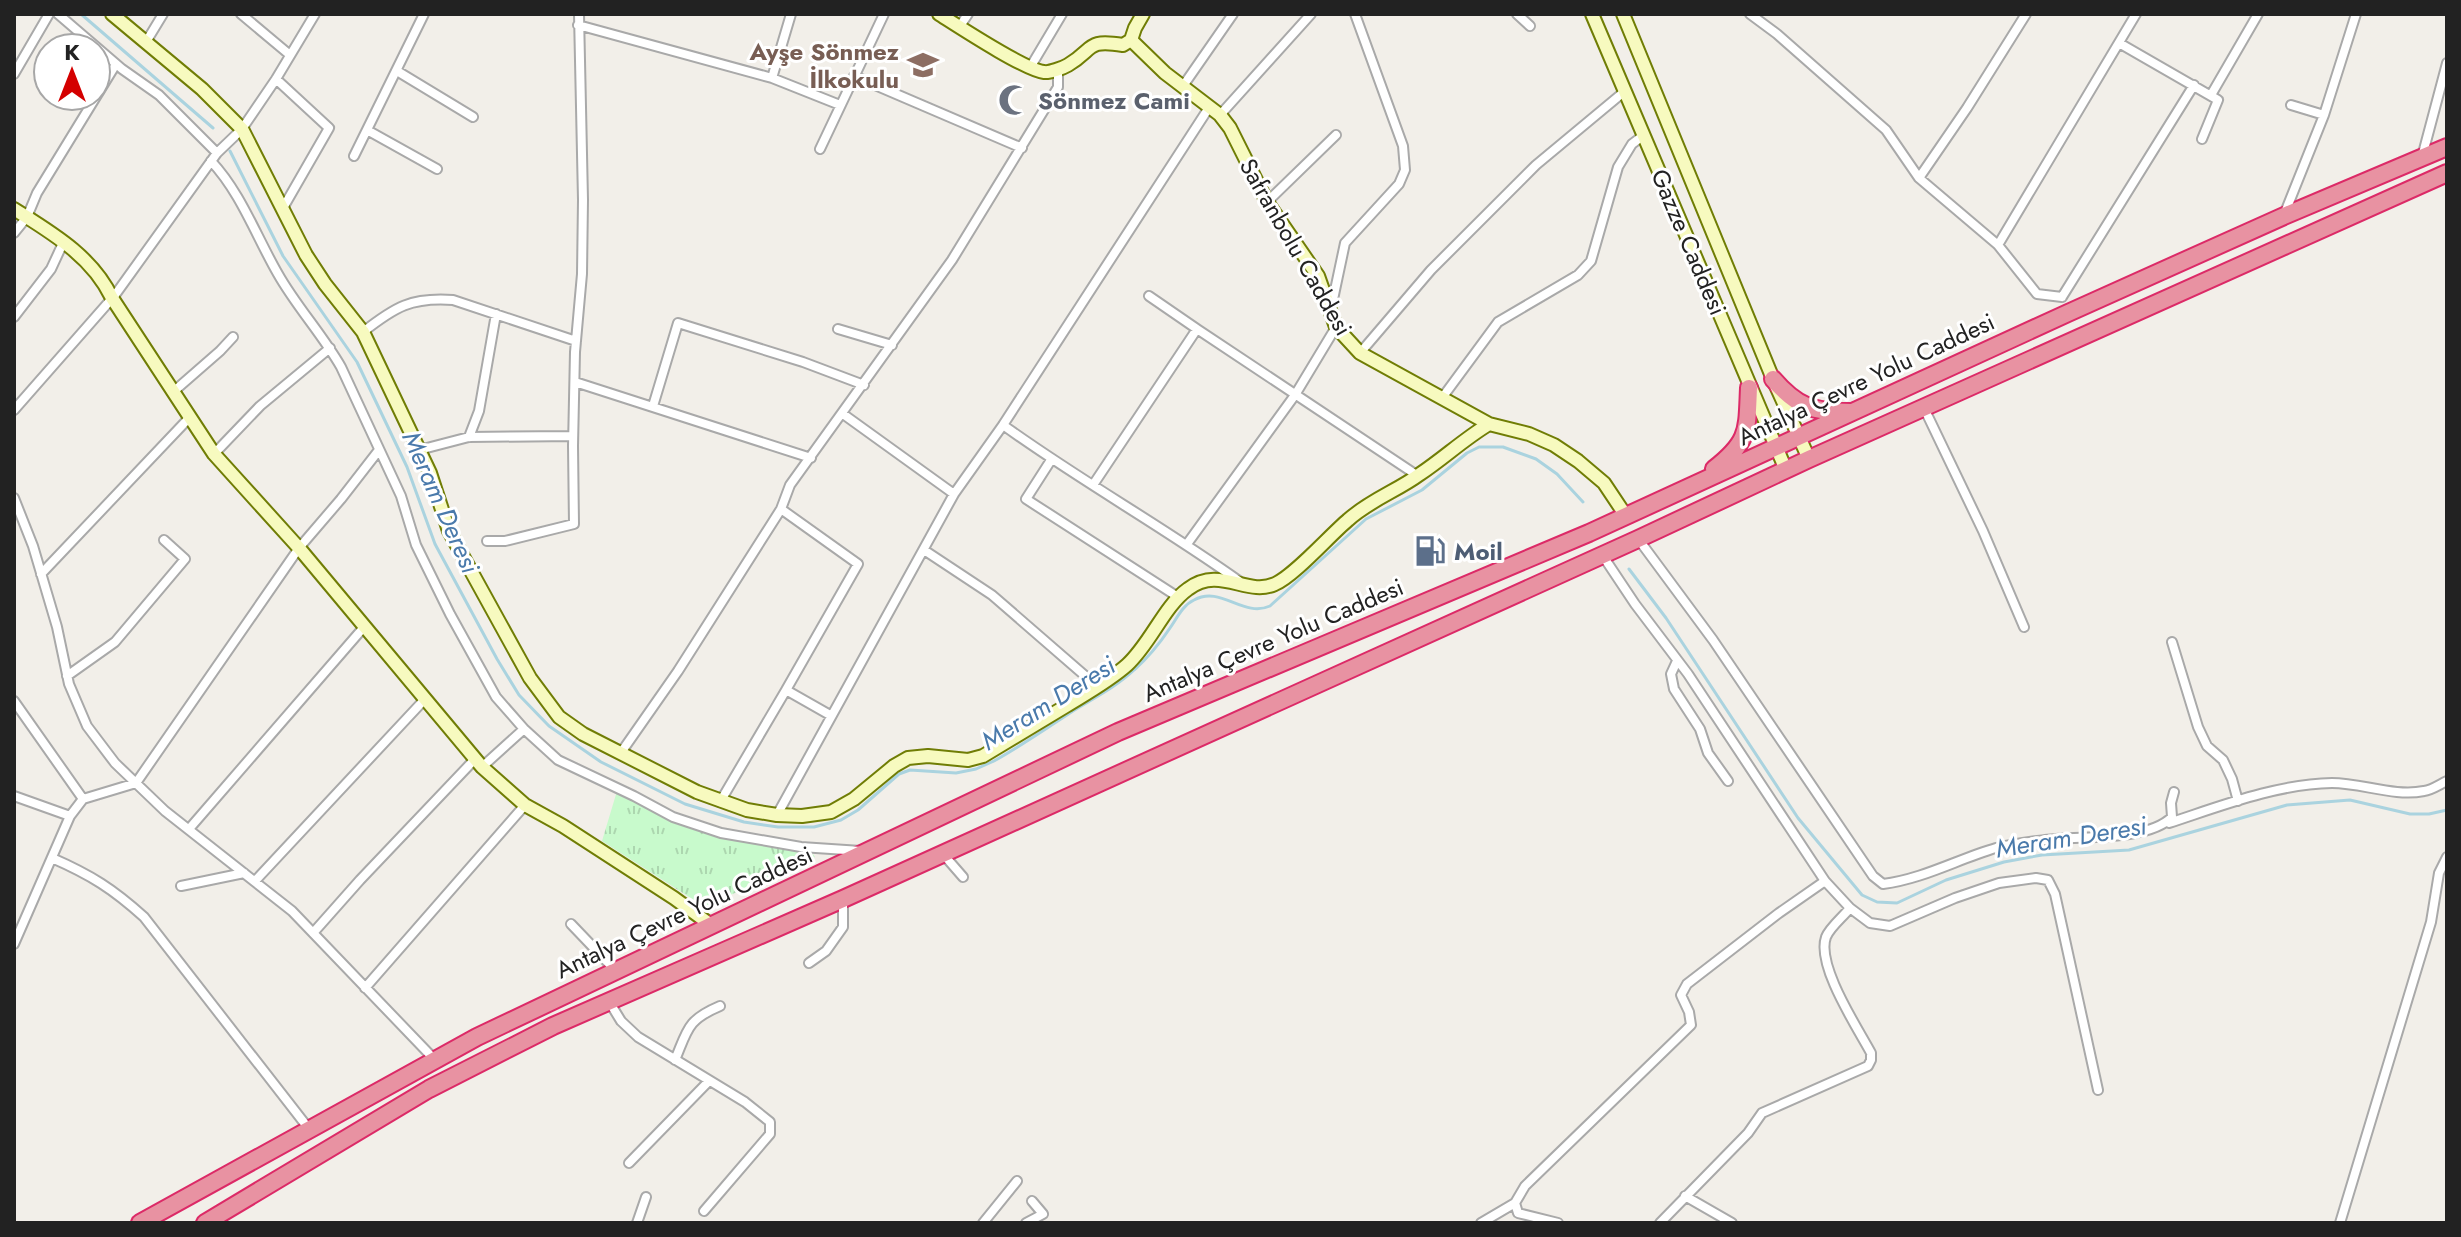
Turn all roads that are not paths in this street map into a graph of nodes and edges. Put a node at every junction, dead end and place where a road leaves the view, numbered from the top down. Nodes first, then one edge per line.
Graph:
1 (49, 14) edge
2 (58, 14) edge
3 (112, 14) edge
4 (163, 14) edge
5 (241, 14) edge
6 (315, 14) edge
7 (424, 14) edge
8 (579, 14) edge
9 (791, 14) edge
10 (884, 14) edge
11 (939, 14) edge
12 (968, 14) edge
13 (1062, 14) edge
14 (1143, 14) edge
15 (1233, 14) edge
16 (1311, 14) edge
17 (1355, 14) edge
18 (1517, 14) edge
19 (1592, 14) edge
20 (1623, 14) edge
21 (1750, 14) edge
22 (2026, 14) edge
23 (2136, 14) edge
24 (2258, 14) edge
25 (2356, 14) edge
26 (578, 25) junction
27 (960, 26) junction
28 (1530, 26) dead end
29 (1131, 40) junction
30 (146, 42) junction
31 (2119, 43) junction
32 (290, 55) junction
33 (2447, 63) edge
34 (116, 64) junction
35 (1031, 66) junction
36 (1058, 69) junction
37 (397, 71) junction
38 (14, 74) edge
39 (854, 76) junction
40 (772, 78) junction
41 (276, 79) junction
42 (2194, 85) junction
43 (1183, 86) junction
44 (1625, 91) junction
45 (2211, 95) junction
46 (840, 105) junction
47 (2291, 105) dead end
48 (1215, 111) junction
49 (2324, 115) junction
50 (473, 117) dead end
51 (242, 129) junction
52 (367, 130) junction
53 (1336, 135) dead end
54 (1644, 135) junction
55 (2202, 139) dead end
56 (2447, 147) edge
57 (1022, 148) junction
58 (820, 149) dead end
59 (354, 156) dead end
60 (214, 157) junction
61 (2422, 157) junction
62 (437, 169) dead end
63 (2447, 173) edge
64 (1919, 178) junction
65 (1267, 202) junction
66 (283, 208) junction
67 (14, 209) edge
68 (2284, 216) junction
69 (27, 217) junction
70 (14, 233) edge
71 (64, 241) junction
72 (1998, 245) junction
73 (1149, 296) dead end
74 (112, 298) junction
75 (2065, 305) junction
76 (1330, 311) junction
77 (496, 314) junction
78 (14, 317) edge
79 (1336, 327) junction
80 (838, 329) dead end
81 (1197, 329) junction
82 (363, 332) junction
83 (233, 337) dead end
84 (576, 341) junction
85 (892, 345) junction
86 (330, 348) junction
87 (1360, 353) junction
88 (1773, 379) junction
89 (575, 382) junction
90 (864, 385) junction
91 (1749, 388) junction
92 (173, 392) junction
93 (1295, 395) junction
94 (1442, 398) junction
95 (653, 406) junction
96 (1924, 407) junction
97 (14, 410) edge
98 (1855, 411) junction
99 (843, 414) junction
100 (190, 417) junction
101 (1489, 424) junction
102 (1003, 425) junction
103 (573, 436) junction
104 (469, 437) junction
105 (1799, 437) junction
106 (1775, 447) junction
107 (379, 450) junction
108 (419, 450) junction
109 (214, 454) junction
110 (811, 458) junction
111 (1809, 459) junction
112 (1051, 460) junction
113 (1786, 470) junction
114 (1418, 476) junction
115 (1697, 483) junction
116 (1093, 485) junction
117 (954, 494) junction
118 (14, 498) edge
119 (781, 509) junction
120 (1626, 516) junction
121 (1638, 539) junction
122 (164, 540) dead end
123 (487, 541) dead end
124 (1187, 544) junction
125 (299, 548) junction
126 (924, 550) junction
127 (1602, 555) junction
128 (41, 574) junction
129 (1242, 583) junction
130 (1178, 597) junction
131 (364, 627) junction
132 (2024, 627) dead end
133 (2172, 642) dead end
134 (1677, 661) junction
135 (67, 676) junction
136 (1098, 687) junction
137 (786, 690) junction
138 (425, 699) junction
139 (14, 701) edge
140 (830, 715) junction
141 (524, 729) junction
142 (620, 754) junction
143 (478, 763) junction
144 (1728, 781) dead end
145 (2447, 781) edge
146 (136, 783) junction
147 (2174, 792) dead end
148 (14, 796) edge
149 (83, 799) junction
150 (2238, 801) junction
151 (720, 802) junction
152 (525, 805) junction
153 (777, 815) junction
154 (70, 816) junction
155 (2165, 824) junction
156 (189, 829) junction
157 (866, 851) junction
158 (943, 854) junction
159 (2447, 857) edge
160 (52, 858) junction
161 (244, 873) junction
162 (963, 877) dead end
163 (255, 881) junction
164 (1825, 881) junction
165 (181, 886) dead end
166 (843, 899) junction
167 (1850, 908) junction
168 (571, 924) dead end
169 (711, 925) junction
170 (313, 933) junction
171 (14, 944) edge
172 (809, 963) dead end
173 (616, 971) junction
174 (365, 988) junction
175 (610, 1003) junction
176 (720, 1006) dead end
177 (435, 1060) junction
178 (675, 1060) junction
179 (709, 1081) junction
180 (2098, 1090) dead end
181 (310, 1130) junction
182 (629, 1163) dead end
183 (1017, 1181) dead end
184 (1685, 1196) junction
185 (646, 1197) dead end
186 (1032, 1201) dead end
187 (1515, 1203) junction
188 (704, 1211) dead end
189 (140, 1223) edge
190 (205, 1223) edge
191 (637, 1223) edge
192 (983, 1223) edge
193 (1026, 1223) edge
194 (1481, 1223) edge
195 (1558, 1223) edge
196 (1660, 1223) edge
197 (1732, 1223) edge
198 (2340, 1223) edge

1 - 38 street
2 - 34 street
3 - 30 street
4 - 30 street
5 - 32 street
6 - 32 street
7 - 37 street
8 - 26 street
9 - 40 street
10 - 39 street
11 - 27 street
12 - 27 street
13 - 35 street
14 - 29 street
15 - 43 street
16 - 48 street
17 - 76 street
18 - 28 street
19 - 44 street, Gazze Caddesi
20 - 88 street, Gazze Caddesi
21 - 64 street
22 - 64 street
23 - 31 street
24 - 45 street
25 - 49 street
26 - 40 street
26 - 84 street
27 - 35 street
29 - 36 street
29 - 43 street, Safranbolu Caddesi
30 - 51 street
31 - 42 street
31 - 72 street
32 - 41 street
33 - 61 street
34 - 60 street
34 - 69 street
35 - 36 street
36 - 57 street
37 - 50 street
37 - 52 street
39 - 46 street
39 - 57 street
40 - 46 street
41 - 51 street
41 - 66 street
42 - 45 street
42 - 75 street
43 - 48 street, Safranbolu Caddesi
44 - 54 street, Gazze Caddesi
44 - 87 street
45 - 55 street
46 - 58 street
47 - 49 street
48 - 65 street, Safranbolu Caddesi
48 - 102 street
49 - 68 street
51 - 60 street
51 - 66 street
52 - 59 street
52 - 62 street
53 - 65 street
54 - 91 street, Gazze Caddesi
54 - 94 street
56 - 61 highway, Antalya Çevre Yolu Caddesi
57 - 85 street
60 - 74 street
60 - 86 street
61 - 68 highway, Antalya Çevre Yolu Caddesi
63 - 96 highway, Antalya Çevre Yolu Caddesi
64 - 72 street
65 - 76 street, Safranbolu Caddesi
66 - 82 street
67 - 69 street
68 - 75 highway, Antalya Çevre Yolu Caddesi
69 - 70 street
69 - 71 street
71 - 74 street
71 - 78 street
72 - 75 street
73 - 81 street
74 - 92 street
74 - 97 street
75 - 98 highway, Antalya Çevre Yolu Caddesi
76 - 79 street, Safranbolu Caddesi
77 - 82 street
77 - 84 street
77 - 104 street
79 - 87 street, Safranbolu Caddesi
79 - 93 street
80 - 85 street
81 - 93 street
81 - 116 street
82 - 108 street
83 - 92 street
84 - 89 street
85 - 90 street
86 - 107 street
86 - 109 street
87 - 94 street, Safranbolu Caddesi
88 - 98 highway
88 - 105 street, Gazze Caddesi
89 - 95 street
89 - 103 street
90 - 95 street
90 - 99 street
91 - 106 street, Gazze Caddesi
91 - 115 highway
92 - 100 street
93 - 114 street
93 - 124 street
94 - 101 street, Safranbolu Caddesi
95 - 110 street
96 - 111 highway, Antalya Çevre Yolu Caddesi
96 - 132 street
98 - 105 highway, Antalya Çevre Yolu Caddesi
99 - 110 street
99 - 117 street
100 - 109 street
100 - 128 street
101 - 114 street
101 - 120 street, Safranbolu Caddesi
102 - 112 street
102 - 117 street
103 - 104 street
103 - 123 street
104 - 108 street
105 - 106 highway, Antalya Çevre Yolu Caddesi
105 - 111 street, Gazze Caddesi
106 - 113 street, Gazze Caddesi
106 - 115 highway, Antalya Çevre Yolu Caddesi
107 - 125 street
107 - 141 street
108 - 142 street
109 - 125 street
110 - 119 street
111 - 113 highway, Antalya Çevre Yolu Caddesi
112 - 116 street
112 - 130 street
113 - 121 highway, Antalya Çevre Yolu Caddesi
114 - 129 street
115 - 120 highway, Antalya Çevre Yolu Caddesi
116 - 124 street
117 - 126 street
118 - 128 street
119 - 137 street
119 - 142 street
120 - 157 highway, Antalya Çevre Yolu Caddesi
121 - 127 highway, Antalya Çevre Yolu Caddesi
121 - 155 street
122 - 135 street
124 - 129 street
125 - 131 street
125 - 146 street
126 - 136 street
126 - 140 street
127 - 134 street
127 - 158 highway, Antalya Çevre Yolu Caddesi
128 - 135 street
129 - 130 street
130 - 136 street
131 - 138 street
131 - 156 street
133 - 150 street
134 - 144 street
134 - 164 street
135 - 146 street
136 - 153 street
137 - 140 street
137 - 151 street
138 - 143 street
138 - 163 street
139 - 149 street
140 - 153 street
141 - 143 street
141 - 157 street
142 - 151 street
143 - 152 street
143 - 170 street
145 - 150 street
146 - 149 street
146 - 156 street
147 - 155 street
148 - 154 street
149 - 154 street
150 - 155 street
151 - 153 street
152 - 169 street
152 - 174 street
154 - 160 street
156 - 161 street
157 - 169 highway, Antalya Çevre Yolu Caddesi
158 - 162 street
158 - 166 highway, Antalya Çevre Yolu Caddesi
159 - 198 street
160 - 171 street
160 - 181 street
161 - 163 street
161 - 165 street
163 - 170 street
164 - 167 street
164 - 187 street
166 - 172 street
166 - 175 highway, Antalya Çevre Yolu Caddesi
167 - 180 street
167 - 184 street
168 - 173 street
169 - 173 highway, Antalya Çevre Yolu Caddesi
170 - 174 street
173 - 177 highway, Antalya Çevre Yolu Caddesi
174 - 177 street
175 - 178 street
175 - 190 highway, Antalya Çevre Yolu Caddesi
176 - 178 street
177 - 181 highway, Antalya Çevre Yolu Caddesi
178 - 179 street
179 - 182 street
179 - 188 street
181 - 189 highway, Antalya Çevre Yolu Caddesi
183 - 192 street
184 - 196 street
184 - 197 street
185 - 191 street
186 - 193 street
187 - 194 street
187 - 195 street

